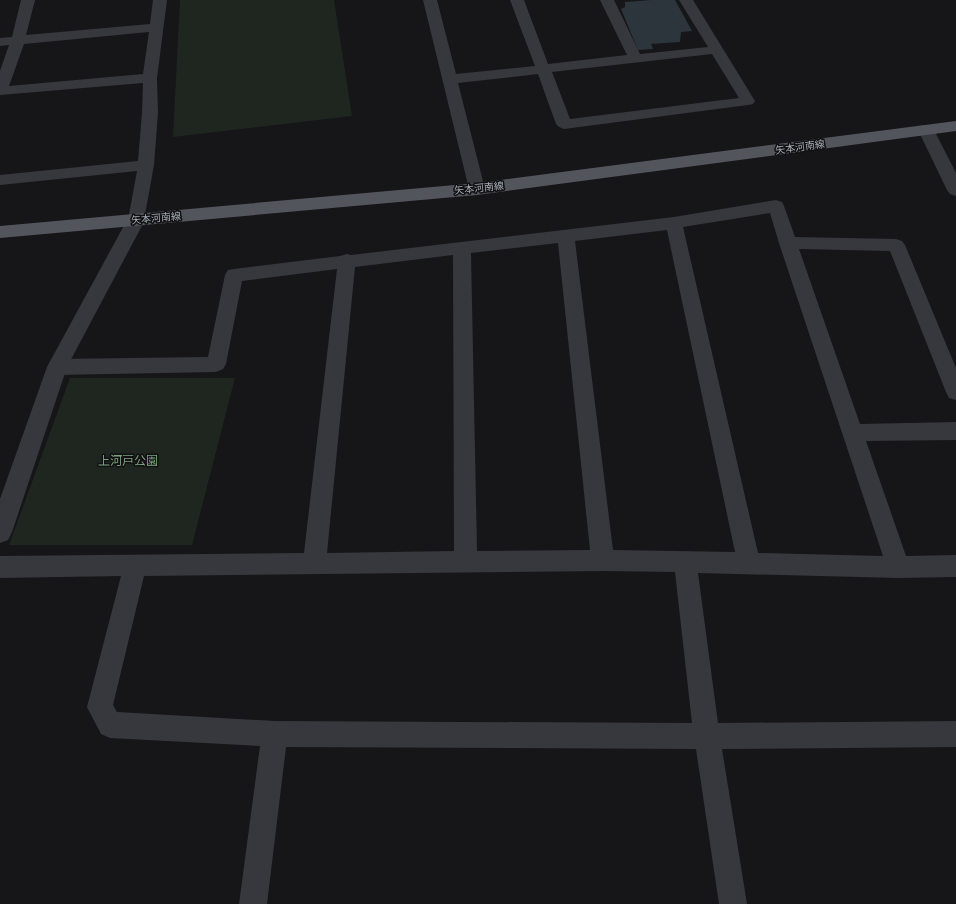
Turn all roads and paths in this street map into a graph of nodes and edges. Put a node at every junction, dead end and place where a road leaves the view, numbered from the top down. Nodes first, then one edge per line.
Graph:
1 (28, 0) edge
2 (160, 0) edge
3 (430, 0) edge
4 (518, 0) edge
5 (607, 0) edge
6 (686, 0) edge
7 (157, 27) junction
8 (18, 40) junction
9 (0, 42) edge
10 (715, 50) junction
11 (635, 58) junction
12 (542, 68) junction
13 (150, 78) junction
14 (451, 79) junction
15 (0, 91) edge
16 (956, 126) edge
17 (926, 130) junction
18 (146, 165) junction
19 (0, 180) edge
20 (477, 189) junction
21 (956, 190) edge
22 (136, 220) junction
23 (674, 223) junction
24 (0, 232) edge
25 (566, 235) junction
26 (788, 244) junction
27 (462, 249) junction
28 (347, 260) junction
29 (57, 367) junction
30 (956, 392) edge
31 (956, 431) edge
32 (854, 433) junction
33 (0, 532) edge
34 (603, 560) junction
35 (466, 562) junction
36 (685, 562) junction
37 (314, 563) junction
38 (749, 564) junction
39 (135, 565) junction
40 (956, 566) edge
41 (0, 567) edge
42 (898, 567) junction
43 (275, 734) junction
44 (956, 734) edge
45 (707, 736) junction
46 (253, 904) edge
47 (732, 904) edge

1 - 8 street
2 - 7 street
3 - 14 street
4 - 12 street
5 - 11 street
6 - 10 street
7 - 8 street
7 - 13 street
8 - 9 street
8 - 15 street
10 - 11 street
10 - 12 street
11 - 12 street
12 - 14 street
13 - 15 street
13 - 18 street
14 - 20 street
16 - 17 main road, 矢本河南線
17 - 20 main road, 矢本河南線
17 - 21 street
18 - 19 street
18 - 22 street
20 - 22 main road, 矢本河南線
22 - 24 main road, 矢本河南線
22 - 29 street
23 - 25 street
23 - 26 street
23 - 38 street
25 - 27 street
25 - 34 street
26 - 30 street
26 - 32 street
27 - 28 street
27 - 35 street
28 - 29 street
28 - 37 street
29 - 33 street
31 - 32 street
32 - 42 street
34 - 35 street
34 - 36 street
35 - 37 street
36 - 38 street
36 - 45 street
37 - 39 street
38 - 42 street
39 - 41 street
39 - 43 street
40 - 42 street
43 - 45 street
43 - 46 street
44 - 45 street
45 - 47 street

